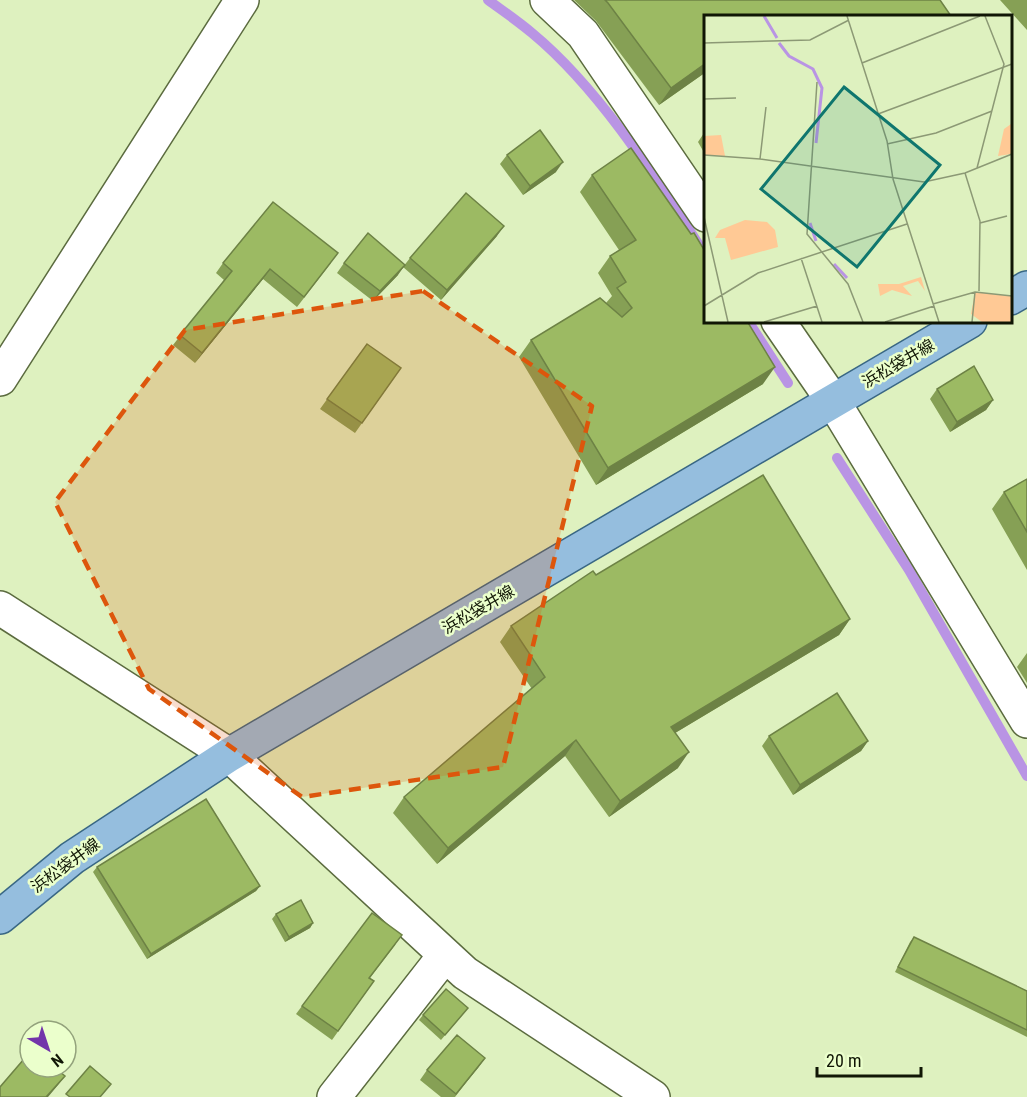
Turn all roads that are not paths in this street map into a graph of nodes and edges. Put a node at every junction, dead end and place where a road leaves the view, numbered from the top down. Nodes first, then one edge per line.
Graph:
1 (242, 0) edge
2 (547, 0) edge
3 (704, 212) edge
4 (1027, 288) edge
5 (1012, 297) edge
6 (779, 322) edge
7 (968, 322) edge
8 (0, 380) edge
9 (833, 400) junction
10 (0, 608) edge
11 (1027, 721) edge
12 (229, 755) junction
13 (0, 917) edge
14 (445, 955) junction
15 (334, 1097) edge
16 (653, 1097) edge

1 - 8 street
2 - 3 street
4 - 5 main road
6 - 9 street
7 - 9 main road, 浜松袋井線
9 - 11 street
9 - 12 main road, 浜松袋井線
10 - 12 street
12 - 13 main road, 浜松袋井線
12 - 14 street
14 - 15 street
14 - 16 street

